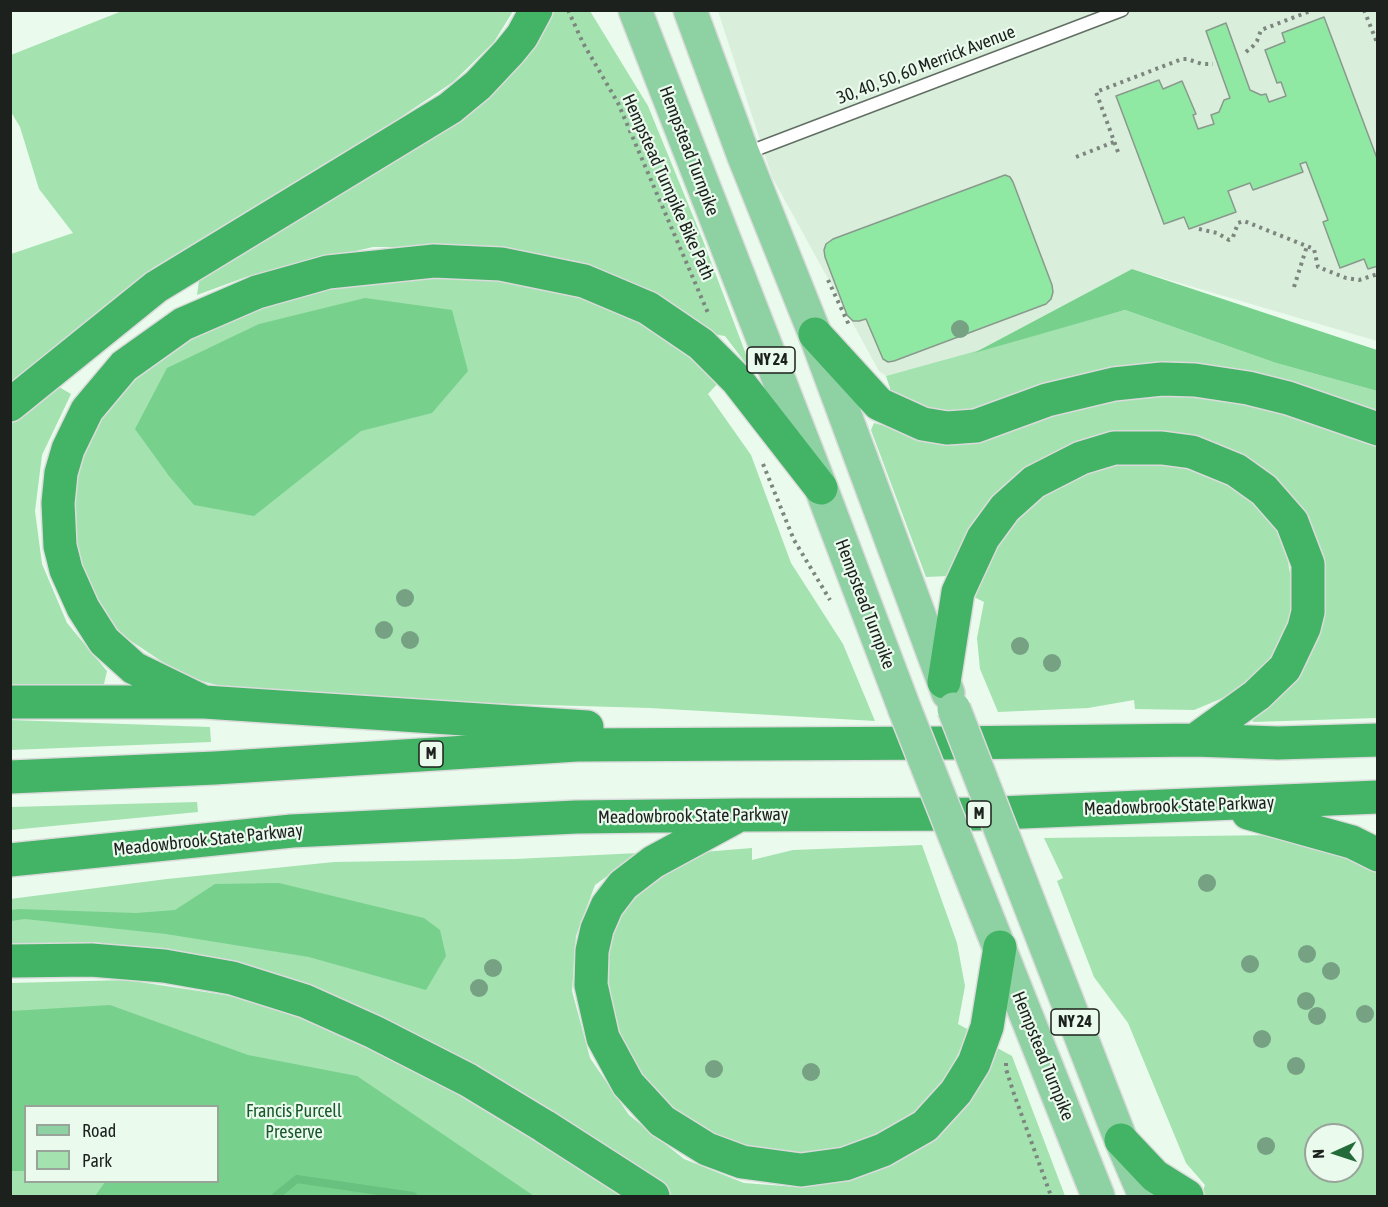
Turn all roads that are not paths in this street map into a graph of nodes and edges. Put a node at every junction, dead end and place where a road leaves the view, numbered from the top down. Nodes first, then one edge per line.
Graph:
1 (536, 10) edge
2 (635, 10) edge
3 (690, 10) edge
4 (1122, 10) edge
5 (743, 154) junction
6 (815, 334) junction
7 (10, 405) edge
8 (1377, 429) edge
9 (821, 488) junction
10 (949, 695) junction
11 (10, 702) edge
12 (204, 702) junction
13 (1195, 740) junction
14 (1377, 740) edge
15 (852, 744) junction
16 (10, 777) edge
17 (1377, 797) edge
18 (1218, 804) junction
19 (740, 815) junction
20 (1377, 855) edge
21 (10, 860) edge
22 (1000, 947) junction
23 (10, 962) edge
24 (1121, 1140) junction
25 (653, 1197) edge
26 (1098, 1197) edge
27 (1145, 1197) edge
28 (1187, 1197) edge

1 - 7 highway
2 - 9 main road, Hempstead Turnpike / NY 24
3 - 5 main road, NY 24
4 - 5 lane, 30, 40, 50, 60 Merrick Avenue
5 - 6 main road, NY 24
6 - 8 highway
6 - 10 main road, NY 24
9 - 12 highway
9 - 22 main road, Hempstead Turnpike / NY 24, bridge
10 - 13 highway
10 - 24 main road, NY 24, bridge
11 - 12 highway
12 - 15 highway
13 - 14 highway, M
13 - 15 highway, M
15 - 16 highway, M
17 - 18 highway, Meadowbrook State Parkway / M
18 - 19 highway, Meadowbrook State Parkway / M
18 - 20 highway
19 - 21 highway, Meadowbrook State Parkway / M
19 - 22 highway
22 - 26 main road, Hempstead Turnpike / NY 24
23 - 25 highway
24 - 27 main road, NY 24
24 - 28 highway

